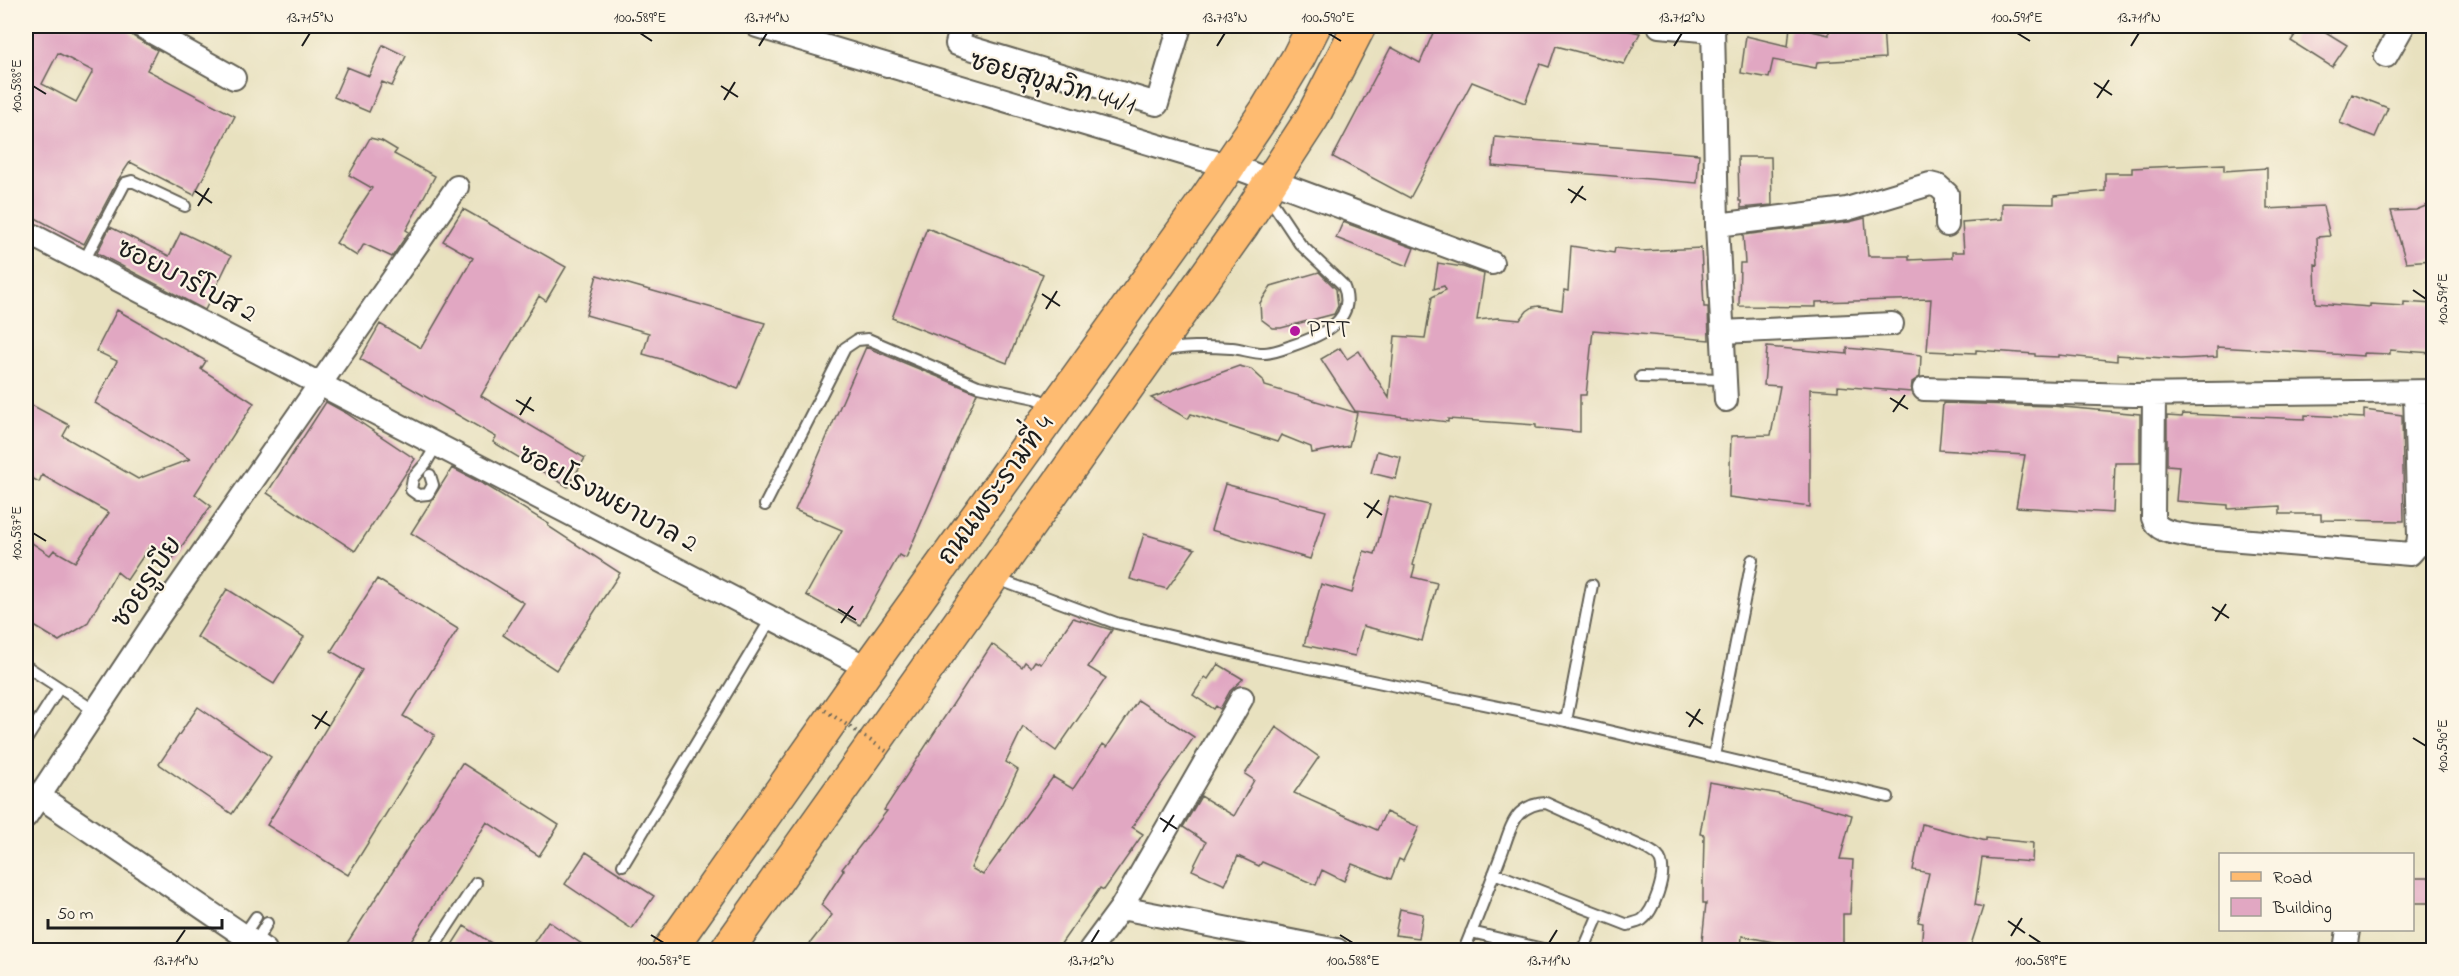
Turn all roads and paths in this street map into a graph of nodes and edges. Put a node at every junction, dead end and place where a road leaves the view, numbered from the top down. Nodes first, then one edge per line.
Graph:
1 (141, 26) edge
2 (757, 26) edge
3 (962, 26) edge
4 (1180, 26) edge
5 (1314, 26) edge
6 (1359, 26) edge
7 (1659, 26) edge
8 (2403, 26) edge
9 (1713, 28) edge
10 (2385, 56) dead end
11 (234, 78) dead end
12 (1229, 165) junction
13 (1269, 185) junction
14 (457, 187) dead end
15 (184, 206) dead end
16 (1717, 225) junction
17 (1947, 225) dead end
18 (26, 232) edge
19 (84, 261) junction
20 (1492, 263) dead end
21 (1892, 324) dead end
22 (1722, 332) junction
23 (1150, 357) junction
24 (1641, 377) dead end
25 (319, 383) junction
26 (1725, 389) joint
27 (1924, 389) dead end
28 (2424, 392) edge
29 (2154, 395) junction
30 (1058, 407) junction
31 (437, 444) junction
32 (426, 463) junction
33 (429, 475) junction
34 (442, 483) dead end
35 (765, 504) dead end
36 (1752, 560) dead end
37 (994, 573) junction
38 (1592, 585) dead end
39 (771, 619) junction
40 (26, 666) edge
41 (868, 668) junction
42 (59, 688) junction
43 (1242, 698) dead end
44 (820, 707) dead end
45 (95, 711) junction
46 (1566, 721) junction
47 (26, 740) edge
48 (886, 752) dead end
49 (1714, 756) junction
50 (39, 796) junction
51 (1888, 797) dead end
52 (26, 816) edge
53 (623, 865) dead end
54 (1494, 873) junction
55 (476, 883) dead end
56 (1121, 908) junction
57 (1599, 914) junction
58 (256, 917) dead end
59 (267, 923) dead end
60 (2348, 931) edge
61 (1472, 932) junction
62 (254, 943) edge
63 (432, 951) edge
64 (669, 951) edge
65 (727, 951) edge
66 (1090, 951) edge
67 (1337, 951) edge
68 (1464, 951) edge
69 (1546, 951) edge
70 (1580, 951) edge
71 (2345, 951) edge

1 - 11 street
2 - 12 street, ซอยสุขุมวิท 44/1
3 - 4 street
5 - 12 main road, ถนนพระรามที่ 4
6 - 13 main road, ถนนพระรามที่ 4
7 - 9 street
8 - 10 street
9 - 16 street
12 - 13 street, ซอยสุขุมวิท 44/1
12 - 30 main road, ถนนพระรามที่ 4
13 - 20 street, ซอยสุขุมวิท 44/1
13 - 23 main road, ถนนพระรามที่ 4
13 - 23 lane
14 - 25 street, ซอยรูเบีย
15 - 19 lane
16 - 17 street
16 - 22 street
18 - 19 street, ซอยบาร์โบส 2
19 - 25 street, ซอยบาร์โบส 2
21 - 22 street
22 - 26 street
23 - 37 main road, ถนนพระรามที่ 4
24 - 26 lane
25 - 31 street, ซอยโรงพยาบาล 2
25 - 45 street, ซอยรูเบีย
27 - 29 street
28 - 29 street
28 - 29 street
30 - 35 lane
30 - 41 main road, ถนนพระรามที่ 4
31 - 32 lane
31 - 39 street, ซอยโรงพยาบาล 2
32 - 33 lane
32 - 33 lane
33 - 34 lane
36 - 49 lane
37 - 46 lane
37 - 65 main road, ถนนพระรามที่ 4
38 - 46 lane
39 - 41 street, ซอยโรงพยาบาล 2
39 - 53 lane
40 - 42 lane
41 - 64 main road, ถนนพระรามที่ 4
42 - 45 lane
42 - 47 lane
43 - 56 street
44 - 48 path, bridge
45 - 50 street, ซอยรูเบีย
46 - 49 lane
49 - 51 lane
50 - 52 street, ซอยรูเบีย
50 - 62 street
54 - 57 lane
54 - 57 lane
54 - 61 lane
55 - 63 lane
56 - 66 street
56 - 67 street
57 - 70 lane
58 - 62 lane
59 - 62 lane
60 - 71 street
61 - 68 lane
61 - 69 lane

